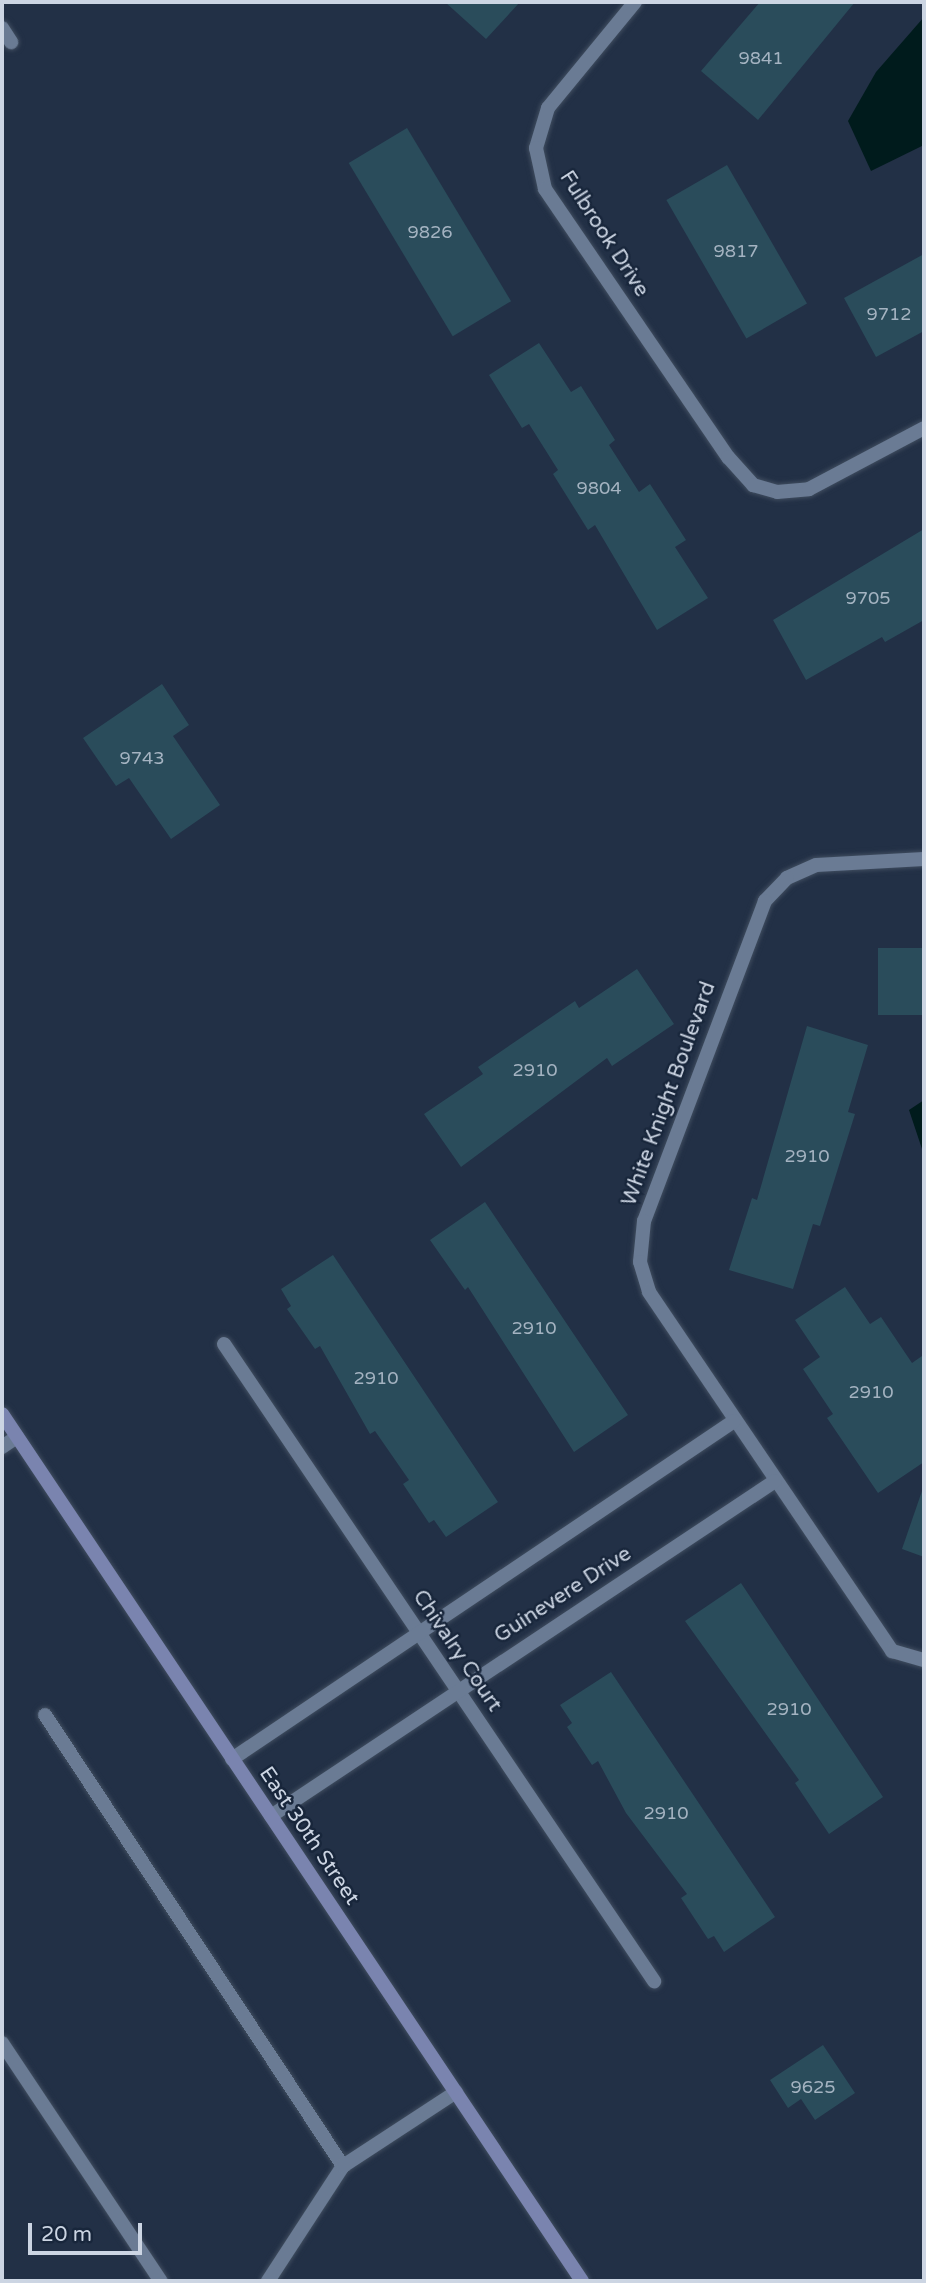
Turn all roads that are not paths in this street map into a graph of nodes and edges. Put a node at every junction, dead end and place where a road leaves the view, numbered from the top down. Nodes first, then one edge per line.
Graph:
1 (635, 2) edge
2 (2, 28) edge
3 (11, 42) dead end
4 (924, 428) edge
5 (924, 859) edge
6 (224, 1345) dead end
7 (2, 1415) edge
8 (734, 1421) junction
9 (17, 1437) junction
10 (2, 1447) edge
11 (775, 1481) junction
12 (420, 1634) junction
13 (924, 1660) edge
14 (457, 1689) junction
15 (45, 1715) dead end
16 (232, 1759) junction
17 (271, 1816) junction
18 (654, 1981) dead end
19 (2, 2043) edge
20 (456, 2092) junction
21 (343, 2166) junction
22 (161, 2281) edge
23 (268, 2281) edge
24 (583, 2281) edge

1 - 4 street, Fulbrook Drive
2 - 3 street
5 - 8 street, White Knight Boulevard
6 - 12 street, Chivalry Court
7 - 9 main road, East 30th Street
8 - 11 street, White Knight Boulevard
8 - 12 street
9 - 10 street
9 - 16 main road, East 30th Street
11 - 13 street, White Knight Boulevard
11 - 14 street, Guinevere Drive
12 - 14 street, Chivalry Court
12 - 16 street
14 - 17 street, Guinevere Drive
14 - 18 street, Chivalry Court
15 - 21 street
16 - 17 main road, East 30th Street
17 - 20 main road, East 30th Street
19 - 22 street
20 - 21 street
20 - 24 main road, East 30th Street
21 - 23 street

